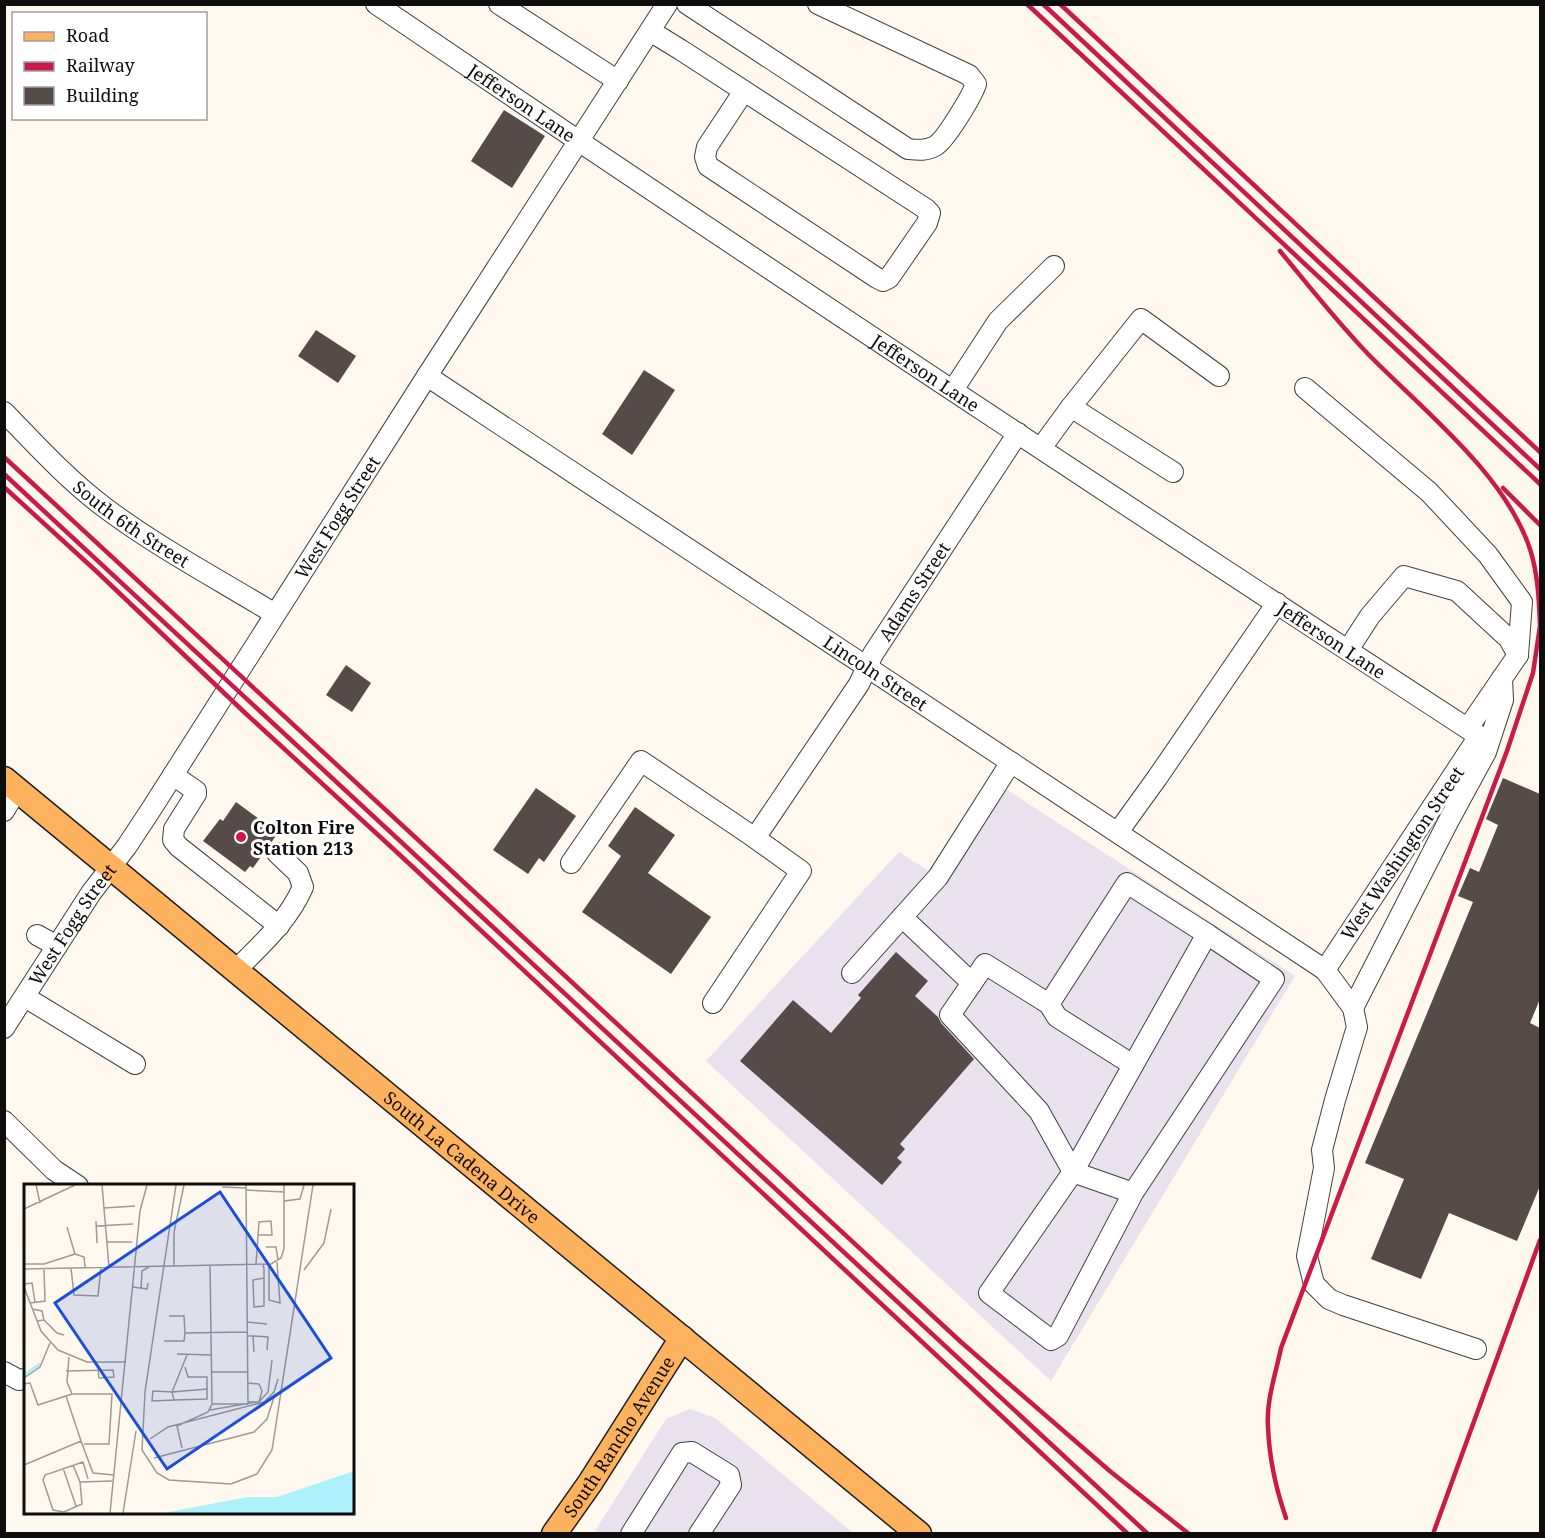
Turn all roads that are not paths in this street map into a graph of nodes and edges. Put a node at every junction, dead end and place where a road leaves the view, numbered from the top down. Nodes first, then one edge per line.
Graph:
1 (376, 4) edge
2 (499, 4) edge
3 (667, 4) edge
4 (687, 4) edge
5 (818, 4) edge
6 (650, 31) junction
7 (618, 81) junction
8 (744, 91) junction
9 (578, 141) junction
10 (1054, 266) dead end
11 (427, 376) junction
12 (1219, 376) dead end
13 (1305, 388) dead end
14 (953, 390) junction
15 (1071, 407) junction
16 (4, 412) edge
17 (1018, 433) junction
18 (1041, 448) junction
19 (1173, 472) dead end
20 (1276, 603) junction
21 (275, 614) junction
22 (1348, 650) junction
23 (1518, 655) junction
24 (867, 666) junction
25 (1502, 678) junction
26 (1473, 732) junction
27 (1011, 762) junction
28 (173, 775) junction
29 (11, 785) edge
30 (4, 812) edge
31 (1118, 832) junction
32 (755, 837) junction
33 (277, 853) dead end
34 (572, 863) dead end
35 (110, 867) junction
36 (902, 917) junction
37 (279, 926) junction
38 (1207, 934) junction
39 (37, 935) dead end
40 (57, 946) junction
41 (1325, 969) junction
42 (236, 970) junction
43 (852, 973) dead end
44 (972, 982) junction
45 (25, 997) junction
46 (713, 1002) dead end
47 (1049, 1004) junction
48 (1353, 1008) junction
49 (4, 1028) edge
50 (135, 1064) dead end
51 (1133, 1065) junction
52 (4, 1121) edge
53 (1073, 1172) junction
54 (76, 1184) edge
55 (1133, 1193) junction
56 (682, 1338) junction
57 (1476, 1349) dead end
58 (4, 1372) edge
59 (24, 1379) edge
60 (554, 1533) edge
61 (631, 1533) edge
62 (699, 1533) edge
63 (919, 1533) edge

1 - 9 street, Jefferson Lane
2 - 7 street
3 - 6 street, West Fogg Street
4 - 5 street
6 - 7 street, West Fogg Street
6 - 8 street
7 - 9 street, West Fogg Street
8 - 8 street
9 - 11 street, West Fogg Street
9 - 14 street, Jefferson Lane
10 - 14 street
11 - 21 street, West Fogg Street
11 - 24 street, Lincoln Street
12 - 15 street
13 - 23 street
14 - 17 street, Jefferson Lane
15 - 18 street
15 - 19 street
16 - 21 street, South 6th Street
17 - 18 street, Jefferson Lane
17 - 24 street, Adams Street
18 - 20 street, Jefferson Lane
20 - 22 street, Jefferson Lane
20 - 31 street
21 - 28 street, West Fogg Street
22 - 23 street
22 - 26 street, Jefferson Lane
23 - 25 street, West Washington Street
24 - 27 street, Lincoln Street
24 - 32 street, Adams Street
25 - 26 street, West Washington Street
25 - 48 street
26 - 41 street, West Washington Street
27 - 31 street, Lincoln Street
27 - 36 street
28 - 35 street, West Fogg Street
28 - 37 street
29 - 30 street
29 - 35 main road, South La Cadena Drive
31 - 41 street, Lincoln Street
32 - 34 street
32 - 46 street
33 - 37 street
35 - 40 street, West Fogg Street
35 - 42 main road, South La Cadena Drive
36 - 43 street
36 - 44 street
37 - 42 street
38 - 47 street
38 - 51 street
38 - 55 street
39 - 40 street
40 - 45 street, West Fogg Street
41 - 48 street
42 - 56 main road, South La Cadena Drive
44 - 47 street
44 - 53 street
45 - 49 street, West Fogg Street
45 - 50 street
47 - 51 street
48 - 57 street
51 - 53 street
52 - 54 street
53 - 55 street
53 - 55 street
56 - 60 main road, South Rancho Avenue
56 - 63 main road, South La Cadena Drive
58 - 59 street
61 - 62 street

